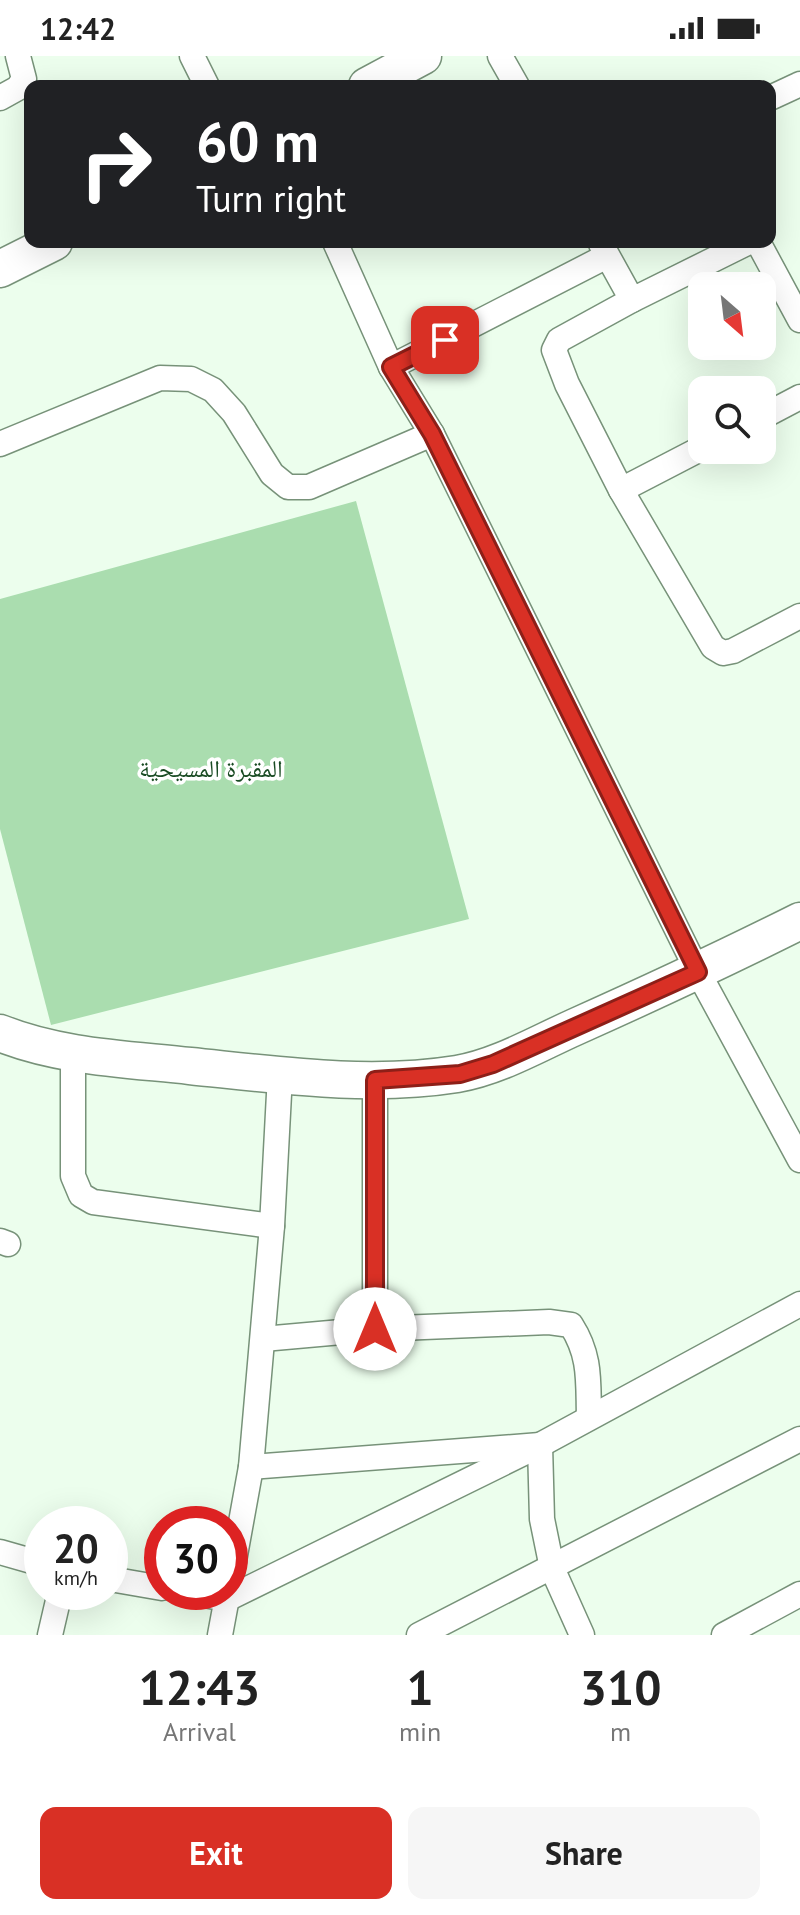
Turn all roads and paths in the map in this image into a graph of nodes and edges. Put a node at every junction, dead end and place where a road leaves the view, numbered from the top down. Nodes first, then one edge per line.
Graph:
1 (18, 56) edge
2 (192, 56) edge
3 (423, 56) edge
4 (500, 56) edge
5 (204, 80) edge
6 (378, 80) edge
7 (514, 80) edge
8 (800, 84) edge
9 (776, 95) edge
10 (0, 98) edge
11 (42, 248) edge
12 (338, 248) edge
13 (737, 248) edge
14 (761, 248) edge
15 (604, 249) edge
16 (0, 269) edge
17 (632, 300) junction
18 (799, 314) edge
19 (391, 367) junction
20 (800, 397) edge
21 (776, 410) edge
22 (432, 434) junction
23 (0, 444) edge
24 (688, 455) edge
25 (621, 490) junction
26 (800, 616) edge
27 (800, 921) edge
28 (698, 972) junction
29 (0, 1033) edge
30 (73, 1053) junction
31 (280, 1075) junction
32 (375, 1080) junction
33 (800, 1160) edge
34 (272, 1226) junction
35 (800, 1304) edge
36 (375, 1329) junction
37 (263, 1339) junction
38 (589, 1416) junction
39 (800, 1439) edge
40 (540, 1445) junction
41 (251, 1467) junction
42 (244, 1506) edge
43 (0, 1552) edge
44 (24, 1559) edge
45 (552, 1568) junction
46 (248, 1582) edge
47 (800, 1594) edge
48 (56, 1610) edge
49 (225, 1610) edge
50 (50, 1635) edge
51 (220, 1635) edge
52 (419, 1635) edge
53 (582, 1635) edge
54 (724, 1635) edge

1 - 10 street
2 - 5 street
3 - 6 street
4 - 7 street
8 - 9 street
11 - 16 street
12 - 19 street
13 - 17 street
14 - 18 street
15 - 17 street
15 - 19 street
17 - 25 street
19 - 22 street
20 - 21 street
22 - 23 street
22 - 28 street
24 - 25 street
25 - 26 street
27 - 28 street
28 - 32 street
28 - 33 street
29 - 30 street
30 - 31 street
30 - 34 street
31 - 32 street
31 - 34 street
32 - 36 street
34 - 37 street
35 - 38 street
36 - 37 street
36 - 38 street
37 - 41 street
38 - 40 street
39 - 45 street
40 - 41 street
40 - 45 street
40 - 46 street
41 - 42 street
43 - 44 street
45 - 52 street
45 - 53 street
47 - 54 street
48 - 50 street
49 - 51 street

